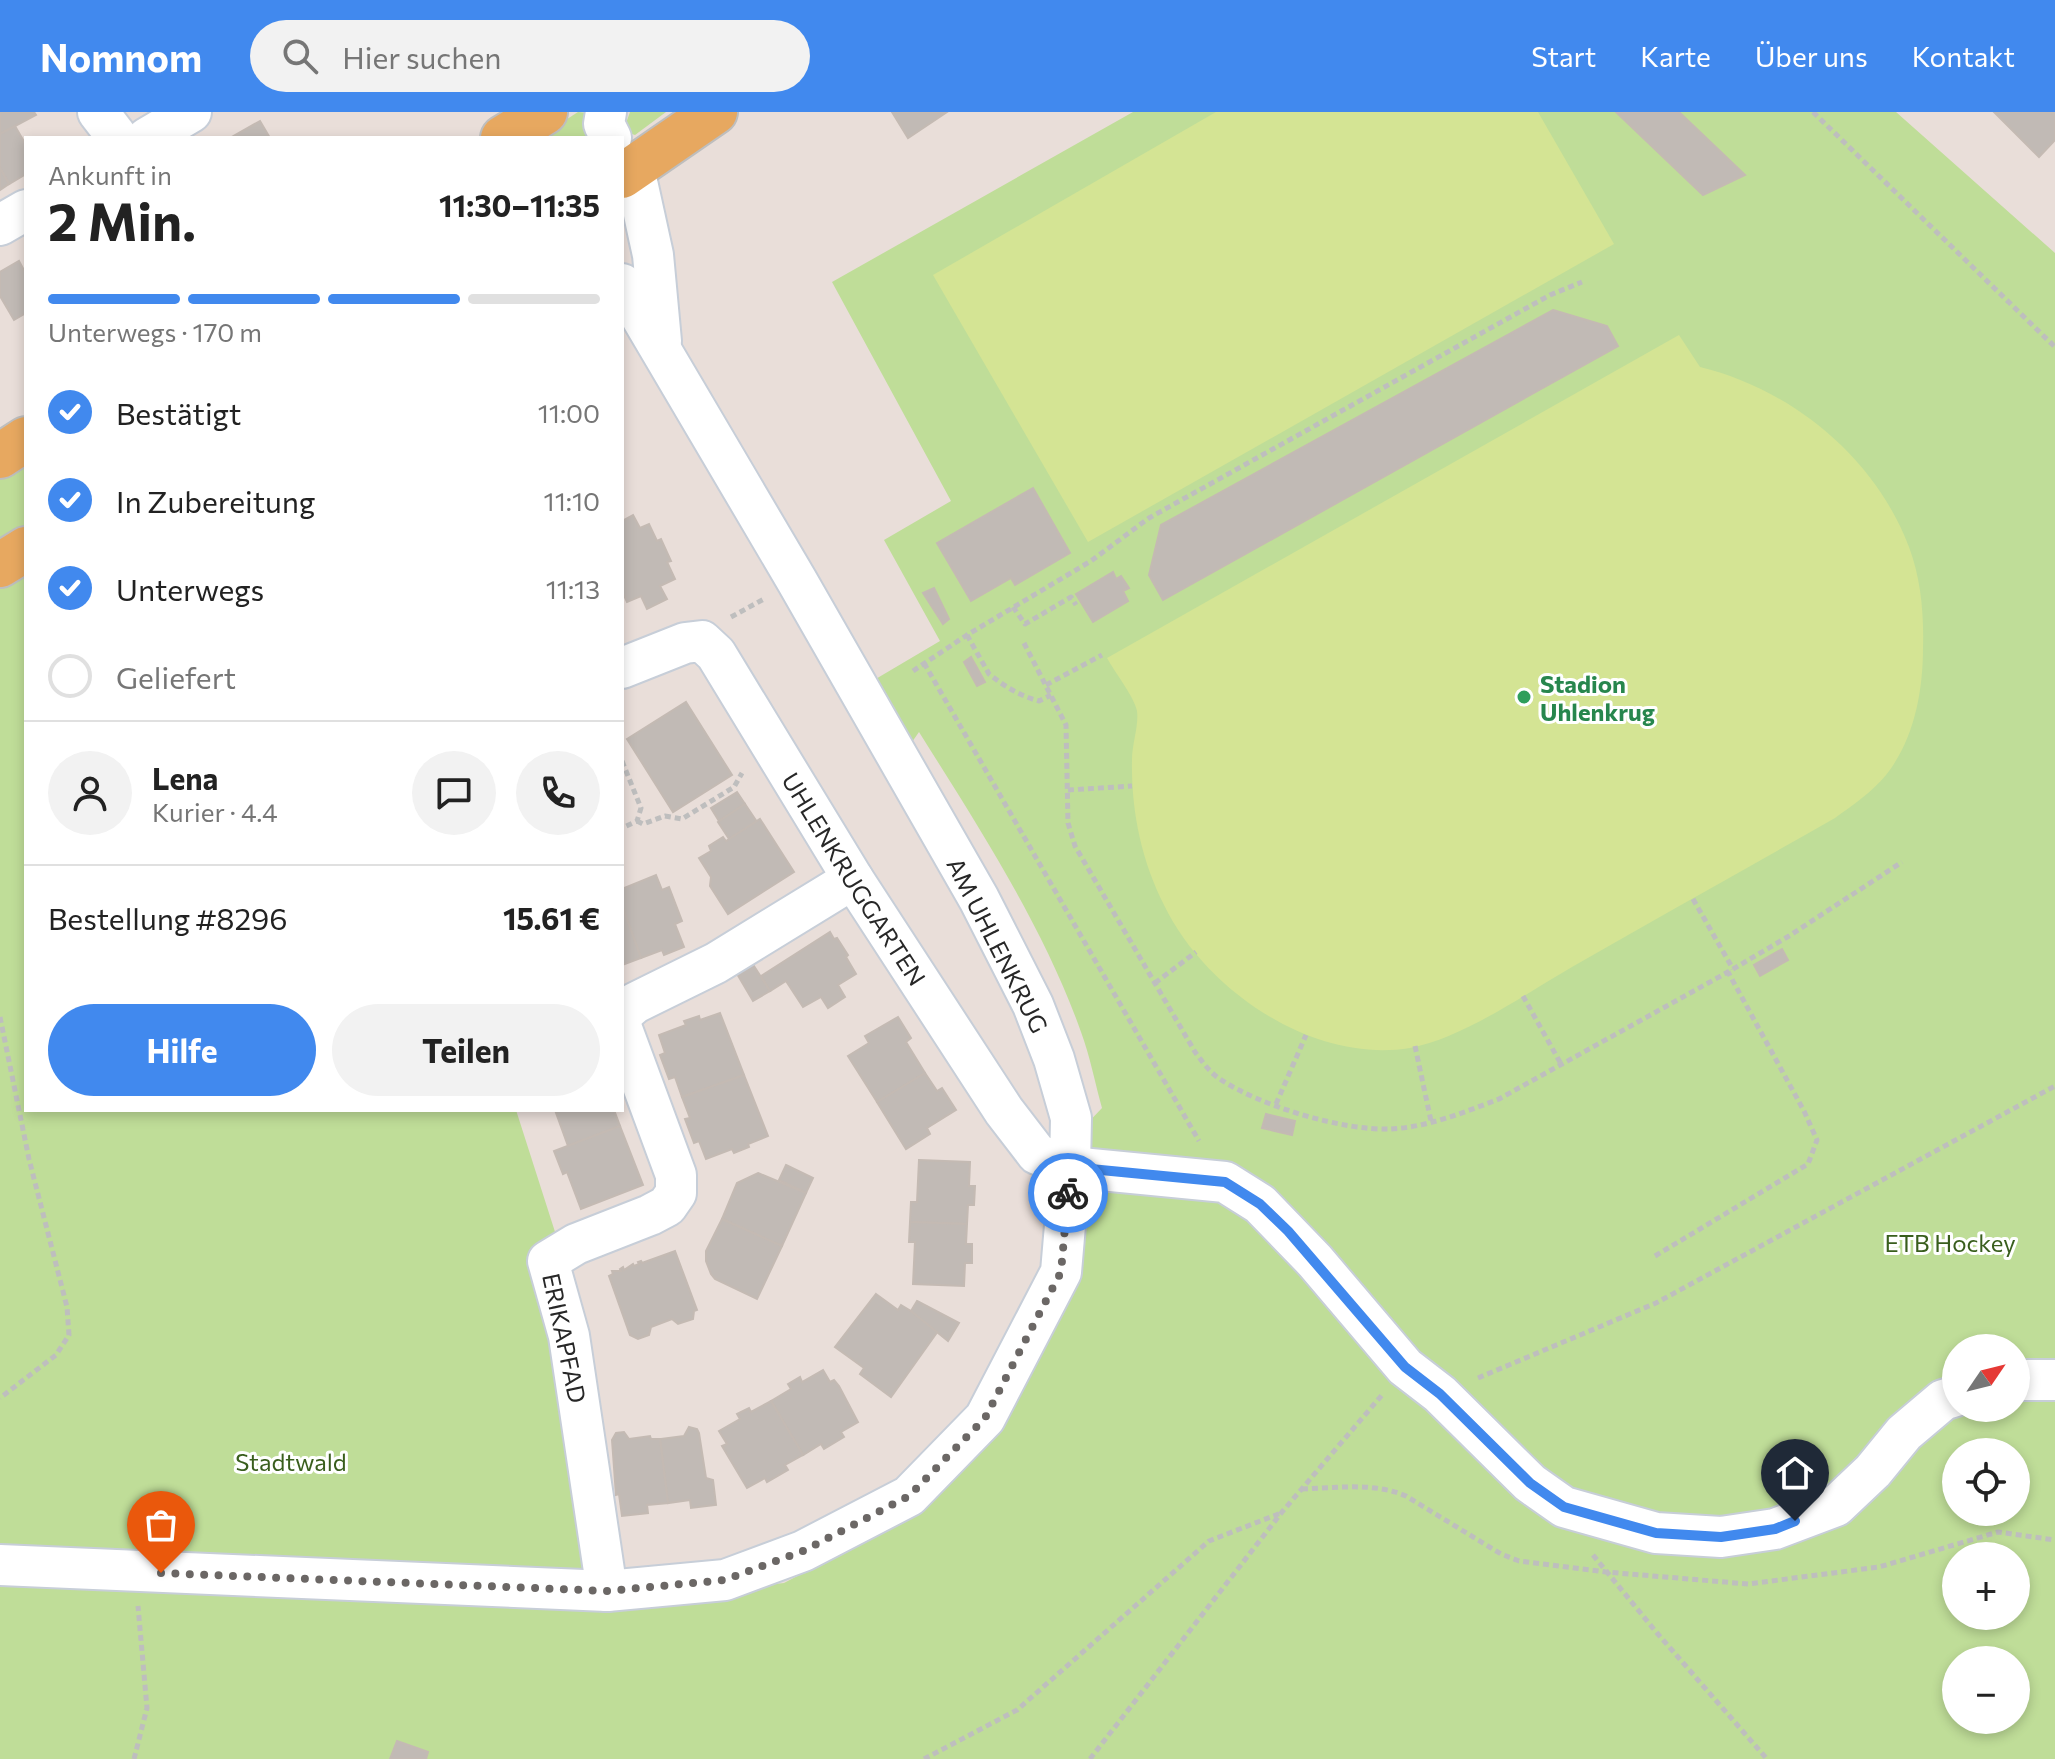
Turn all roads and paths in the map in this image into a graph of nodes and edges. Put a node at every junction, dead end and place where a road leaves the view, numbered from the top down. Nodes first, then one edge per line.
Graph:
1 (98, 112) edge
2 (191, 112) edge
3 (545, 112) edge
4 (606, 112) edge
5 (715, 112) edge
6 (1813, 112) edge
7 (116, 136) edge
8 (150, 136) edge
9 (506, 136) edge
10 (614, 136) edge
11 (630, 155) edge
12 (24, 211) edge
13 (0, 225) edge
14 (1582, 282) dead end
15 (624, 287) edge
16 (2055, 347) edge
17 (662, 353) junction
18 (24, 440) edge
19 (0, 456) edge
20 (24, 550) edge
21 (0, 565) edge
22 (755, 604) dead end
23 (1076, 605) dead end
24 (1013, 607) junction
25 (729, 618) dead end
26 (967, 635) junction
27 (1024, 643) dead end
28 (1102, 655) dead end
29 (924, 663) junction
30 (624, 667) edge
31 (913, 671) dead end
32 (1046, 685) junction
33 (1051, 695) junction
34 (624, 766) edge
35 (1132, 786) dead end
36 (734, 787) dead end
37 (1068, 790) junction
38 (637, 821) junction
39 (624, 827) edge
40 (1902, 862) dead end
41 (853, 879) junction
42 (1693, 899) dead end
43 (1196, 952) dead end
44 (1730, 970) junction
45 (1155, 983) junction
46 (1523, 996) dead end
47 (624, 1012) edge
48 (0, 1017) edge
49 (624, 1034) edge
50 (1306, 1035) dead end
51 (1415, 1046) dead end
52 (1561, 1064) junction
53 (2055, 1086) edge
54 (1276, 1104) junction
55 (1431, 1121) junction
56 (1070, 1167) junction
57 (1225, 1182) junction
58 (1655, 1256) dead end
59 (1405, 1367) junction
60 (2030, 1380) edge
61 (2055, 1380) edge
62 (1440, 1394) junction
63 (0, 1398) edge
64 (1942, 1401) edge
65 (1564, 1507) junction
66 (1282, 1512) junction
67 (0, 1565) edge
68 (133, 1572) junction
69 (607, 1591) junction
70 (134, 1759) edge
71 (924, 1759) edge
72 (1090, 1759) edge
73 (1767, 1759) edge

1 - 7 street
2 - 8 street
3 - 9 main road
4 - 10 street, AM UHLENKRUG
5 - 11 main road
6 - 16 path
11 - 17 street, AM UHLENKRUG
12 - 13 street
14 - 24 path
15 - 17 street, AM UHLENKRUG
17 - 56 street, AM UHLENKRUG
18 - 19 main road
20 - 21 main road
22 - 25 path
23 - 24 path
24 - 26 path
26 - 29 path
26 - 33 path
27 - 32 path
28 - 32 path
29 - 31 path
29 - 57 path
30 - 41 street, UHLENKRUGGARTEN
32 - 33 path
33 - 37 path
34 - 38 path
35 - 37 path
36 - 38 path
37 - 45 path
38 - 39 path
40 - 44 path
41 - 47 street
41 - 56 street, UHLENKRUGGARTEN
42 - 44 path
43 - 45 path
44 - 52 path
44 - 58 path
45 - 54 path
46 - 52 path
48 - 63 path
49 - 69 street, ERIKAPFAD
50 - 54 path
51 - 55 path
52 - 55 path
53 - 62 path
54 - 55 path
56 - 57 street, UHLENKRUGGARTEN
56 - 69 street, AM UHLENKRUG
57 - 59 street
59 - 62 street
59 - 66 path
60 - 61 street
62 - 65 street
64 - 65 street
65 - 73 path
66 - 71 path
66 - 72 path
67 - 68 street, AM UHLENKRUG
68 - 69 street, AM UHLENKRUG
68 - 70 path

